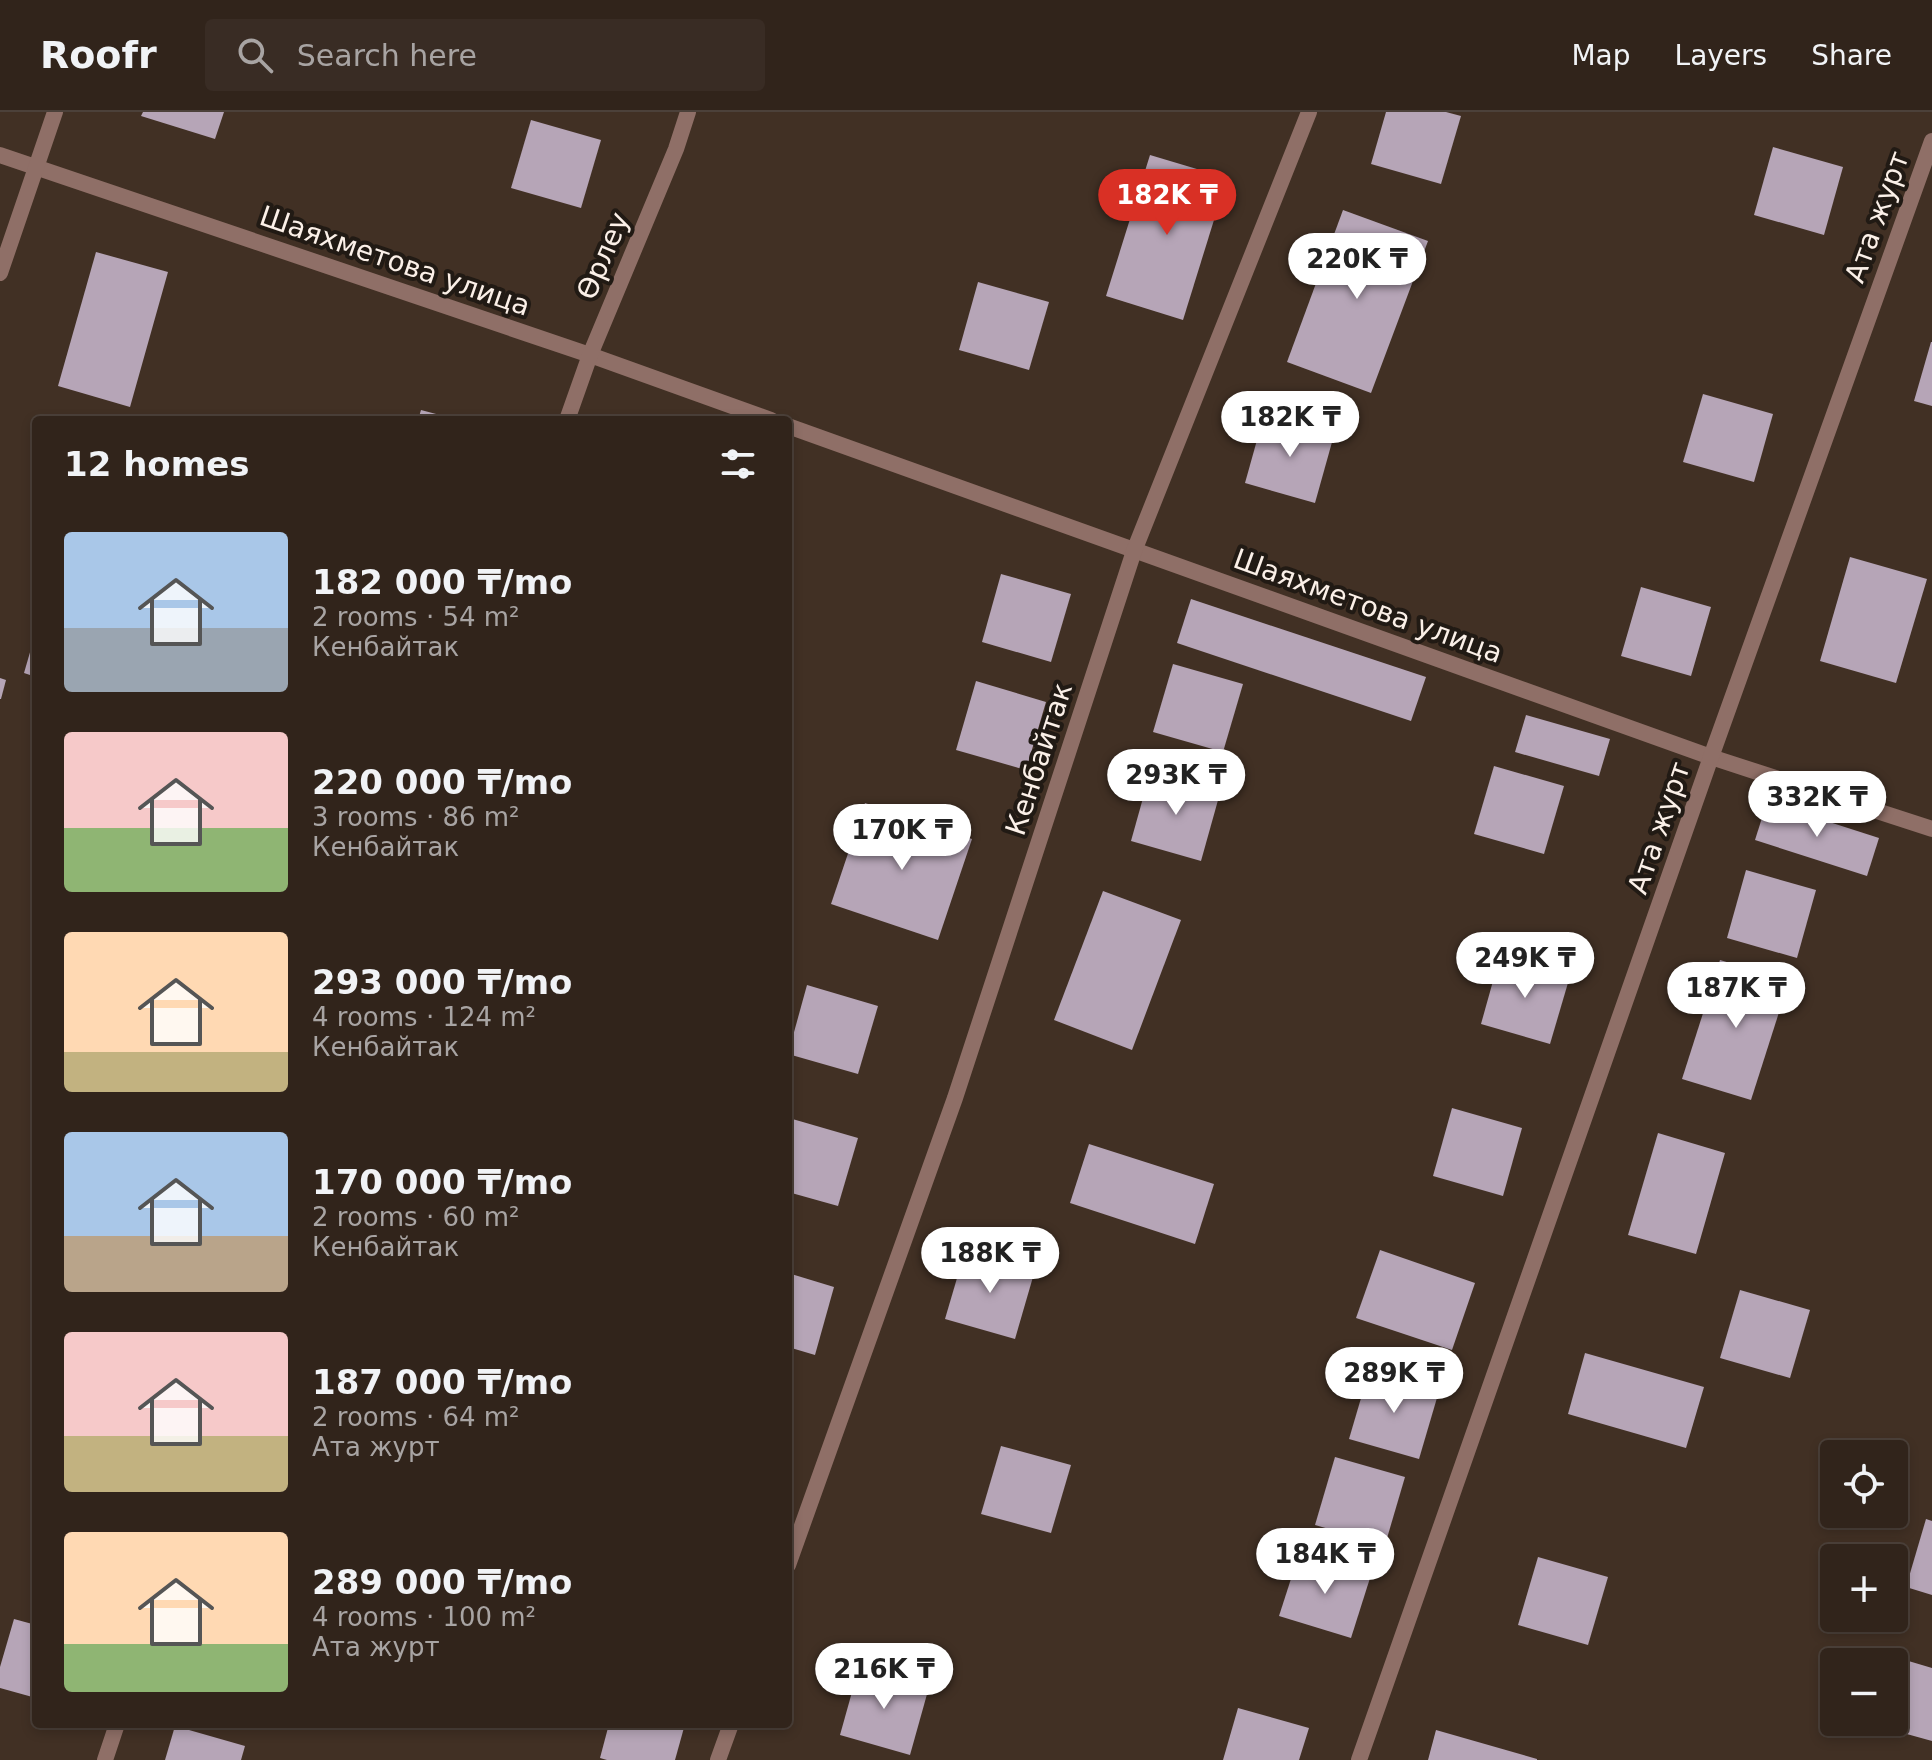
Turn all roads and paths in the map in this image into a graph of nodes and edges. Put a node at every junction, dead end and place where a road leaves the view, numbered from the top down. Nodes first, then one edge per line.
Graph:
1 (55, 112) edge
2 (688, 112) edge
3 (1309, 112) edge
4 (1932, 141) edge
5 (0, 155) edge
6 (36, 166) junction
7 (0, 273) edge
8 (590, 355) junction
9 (568, 416) edge
10 (760, 416) edge
11 (792, 427) edge
12 (1134, 551) junction
13 (1711, 757) junction
14 (1932, 829) edge
15 (792, 1554) edge
16 (116, 1728) edge
17 (730, 1728) edge
18 (105, 1760) edge
19 (718, 1760) edge
20 (1359, 1760) edge

1 - 6 street
2 - 8 street, Өрлеу
3 - 12 street, Кенбайтак
4 - 13 street, Ата журт
5 - 6 street, Шаяхметова улица
6 - 7 street
6 - 8 street, Шаяхметова улица
8 - 9 street, Өрлеу
8 - 10 street, Шаяхметова улица
11 - 12 street, Шаяхметова улица
12 - 13 street, Шаяхметова улица
12 - 15 street, Кенбайтак
13 - 14 street, Шаяхметова улица
13 - 20 street, Ата журт
16 - 18 street
17 - 19 street

